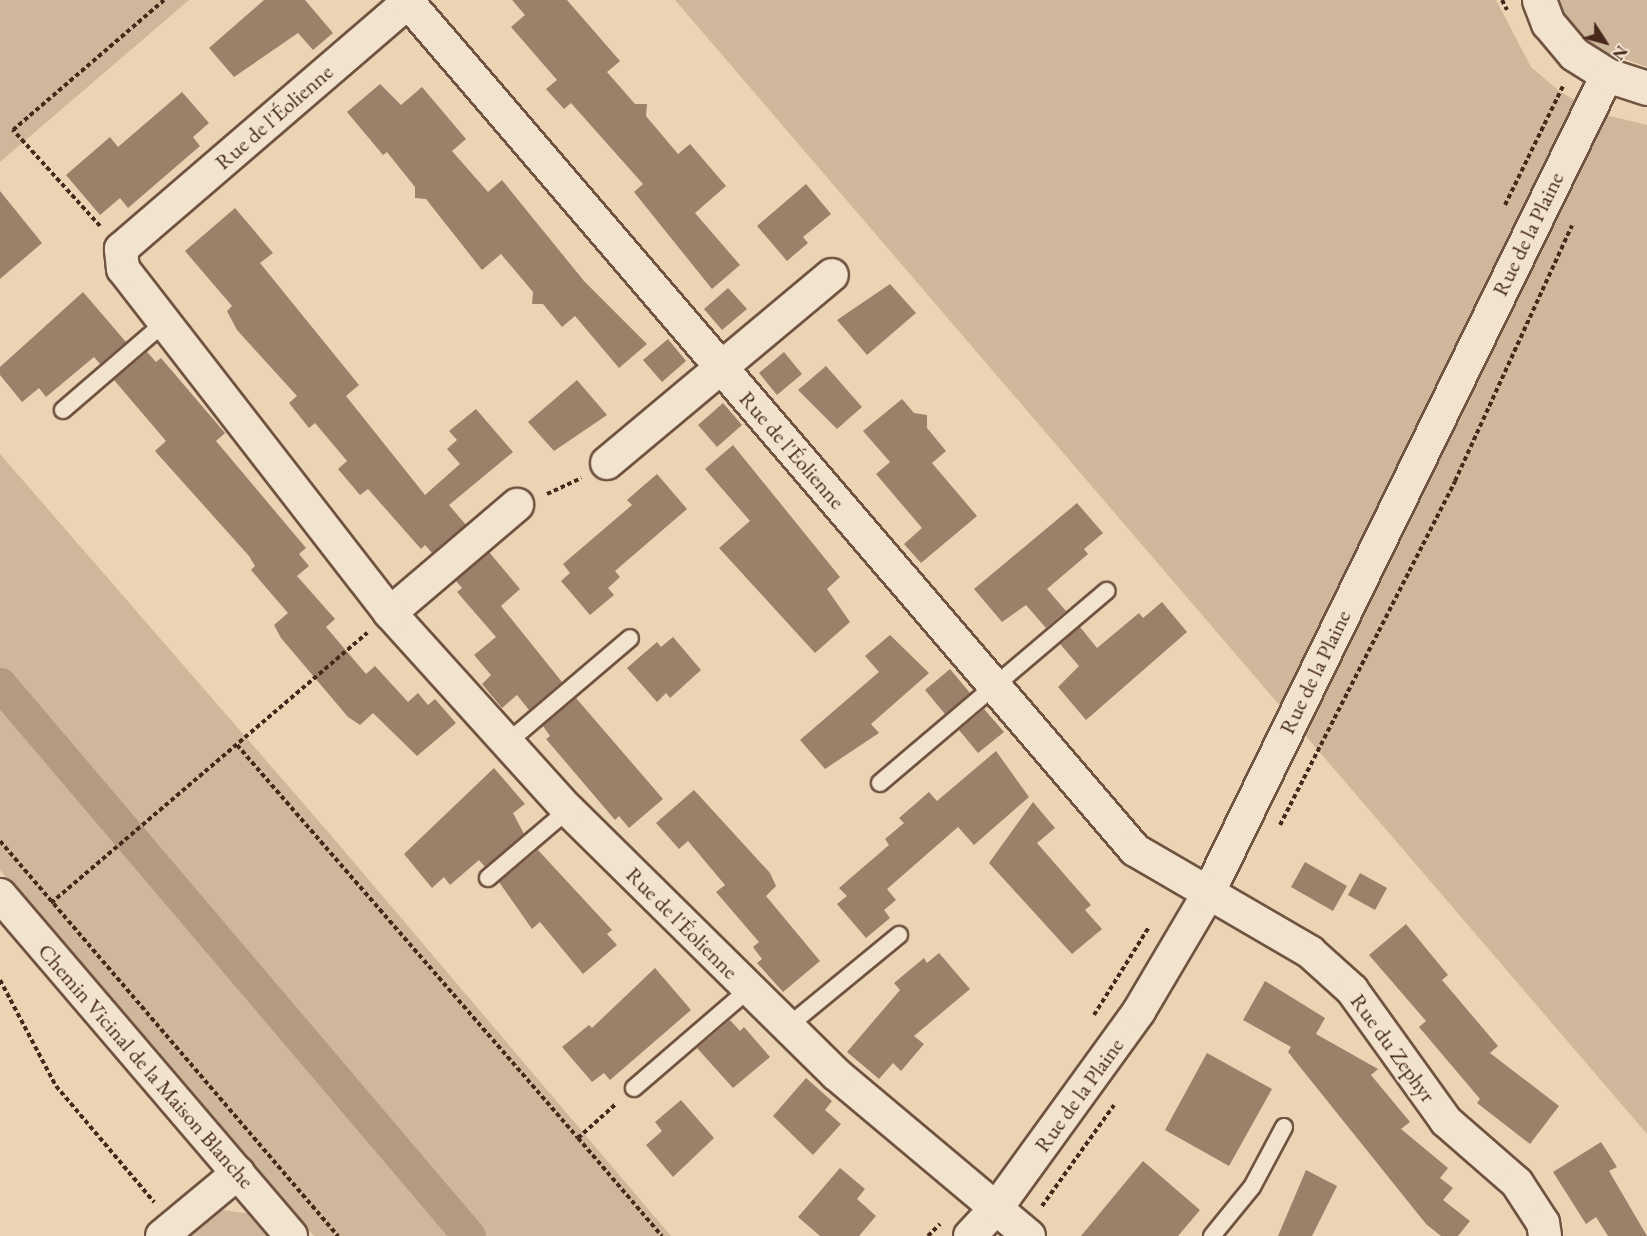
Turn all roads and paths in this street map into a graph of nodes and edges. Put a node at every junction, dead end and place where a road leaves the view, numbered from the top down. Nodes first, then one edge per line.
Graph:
1 (164, 0) edge
2 (1539, 0) edge
3 (1607, 75) junction
4 (1647, 88) edge
5 (121, 249) junction
6 (832, 275) dead end
7 (164, 323) junction
8 (721, 368) junction
9 (63, 410) dead end
10 (607, 463) joint
11 (517, 505) joint
12 (1106, 591) dead end
13 (390, 613) junction
14 (630, 638) dead end
15 (994, 686) junction
16 (508, 742) junction
17 (237, 745) junction
18 (880, 783) dead end
19 (568, 810) junction
20 (0, 841) edge
21 (1180, 877) junction
22 (488, 878) dead end
23 (77, 881) dead end
24 (0, 896) edge
25 (1207, 896) junction
26 (899, 935) dead end
27 (0, 980) edge
28 (749, 989) junction
29 (1090, 1022) dead end
30 (787, 1027) junction
31 (634, 1088) joint
32 (1284, 1127) dead end
33 (578, 1137) junction
34 (238, 1173) junction
35 (970, 1187) junction
36 (998, 1206) junction
37 (168, 1231) edge
38 (291, 1236) edge
39 (338, 1236) edge
40 (662, 1236) edge
41 (928, 1236) edge
42 (970, 1236) edge
43 (1029, 1236) edge
44 (1212, 1236) edge
45 (1545, 1236) edge

1 - 5 path
2 - 3 street
3 - 4 street
3 - 25 street, Rue de la Plaine
5 - 7 street, Rue de l'Éolienne
5 - 8 street, Rue de l'Éolienne
6 - 8 street
7 - 9 lane
7 - 13 street, Rue de l'Éolienne
8 - 10 street
8 - 15 street, Rue de l'Éolienne
10 - 11 path
11 - 13 street
12 - 15 lane
13 - 16 street, Rue de l'Éolienne
13 - 17 path
14 - 16 lane
15 - 18 lane
15 - 21 street, Rue de l'Éolienne
16 - 19 street, Rue de l'Éolienne
17 - 23 path
17 - 33 path
19 - 22 lane
19 - 28 street, Rue de l'Éolienne
20 - 39 path
21 - 25 street, Rue de l'Éolienne
21 - 29 path
24 - 34 street, Chemin Vicinal de la Maison Blanche
25 - 36 street, Rue de la Plaine
25 - 45 street, Rue du Zephyr
26 - 30 lane
27 - 37 path
28 - 30 street, Rue de l'Éolienne
28 - 31 lane
30 - 35 street, Rue de l'Éolienne
31 - 33 path
32 - 44 lane
33 - 40 path
34 - 37 street
34 - 38 street, Chemin Vicinal de la Maison Blanche
35 - 36 street, Rue de l'Éolienne
35 - 41 path
36 - 42 street, Rue de la Plaine
36 - 43 street

